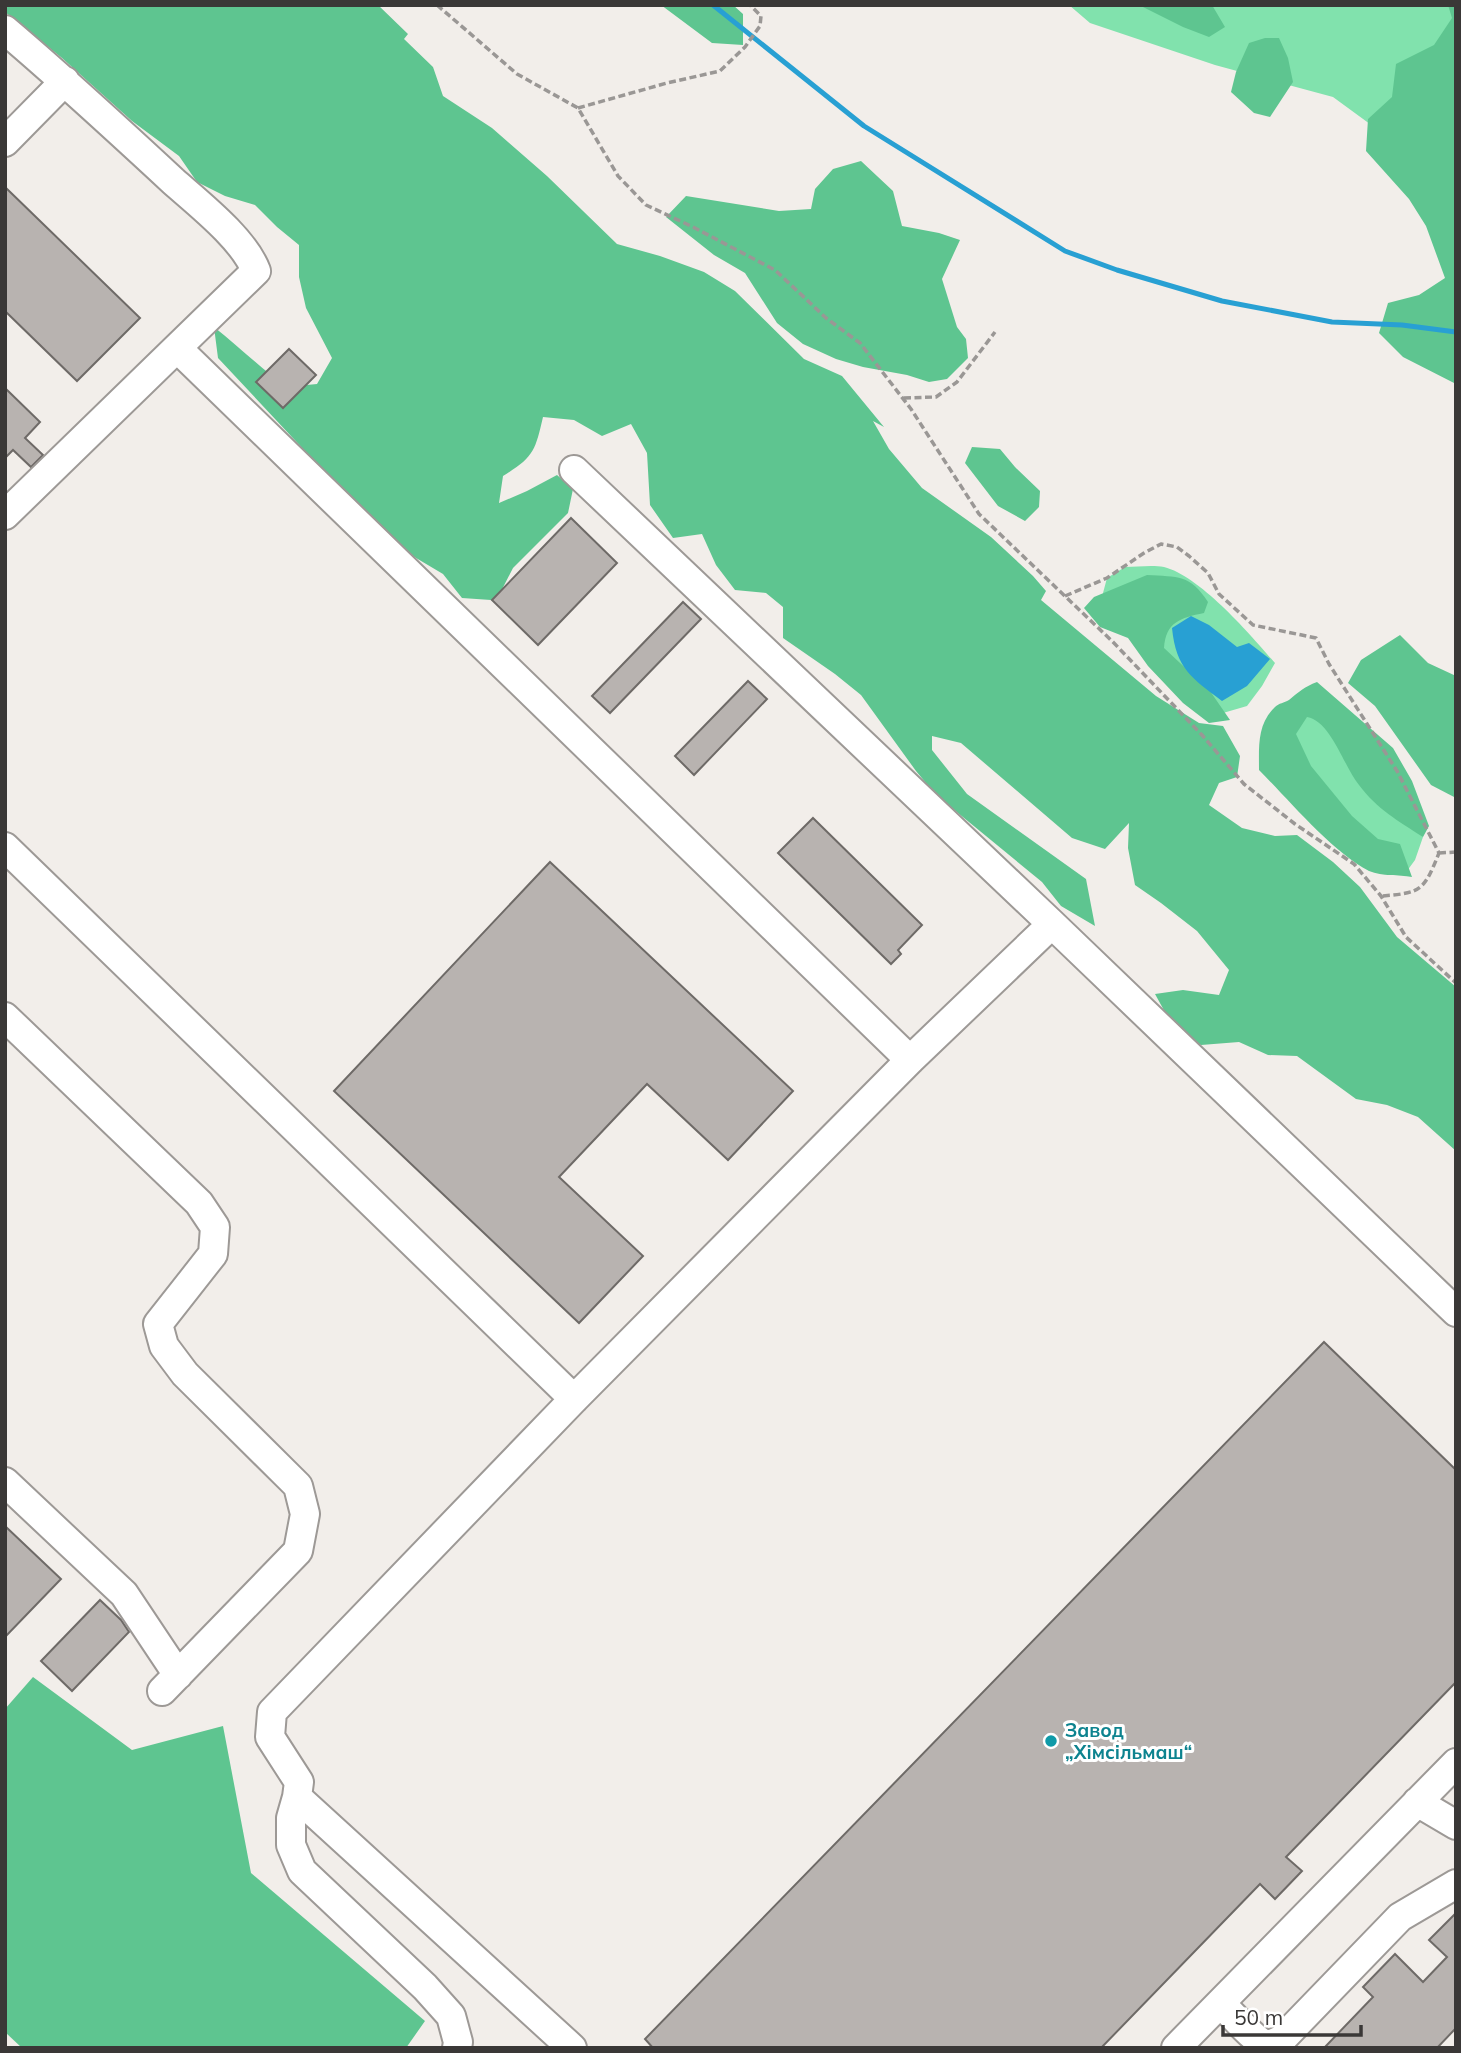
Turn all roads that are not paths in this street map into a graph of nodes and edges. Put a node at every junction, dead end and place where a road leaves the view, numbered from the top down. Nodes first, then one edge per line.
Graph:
1 (5, 30) edge
2 (65, 81) junction
3 (5, 142) edge
4 (177, 348) junction
5 (574, 470) dead end
6 (5, 514) edge
7 (5, 847) edge
8 (1052, 925) junction
9 (5, 1017) edge
10 (910, 1060) junction
11 (1456, 1312) edge
12 (575, 1399) junction
13 (5, 1482) edge
14 (1456, 1763) edge
15 (298, 1797) junction
16 (1417, 1802) junction
17 (1456, 1825) edge
18 (1456, 1884) edge
19 (1221, 2004) junction
20 (457, 2048) edge
21 (572, 2048) edge
22 (1177, 2048) edge

1 - 2 lane
2 - 3 lane
2 - 4 lane
4 - 6 lane
4 - 10 lane
5 - 8 lane
7 - 12 lane
8 - 10 lane
8 - 11 lane
9 - 13 lane
10 - 12 lane
12 - 15 lane
14 - 16 lane
15 - 20 lane
15 - 21 lane
16 - 17 lane
16 - 19 lane
18 - 19 lane
19 - 22 lane

